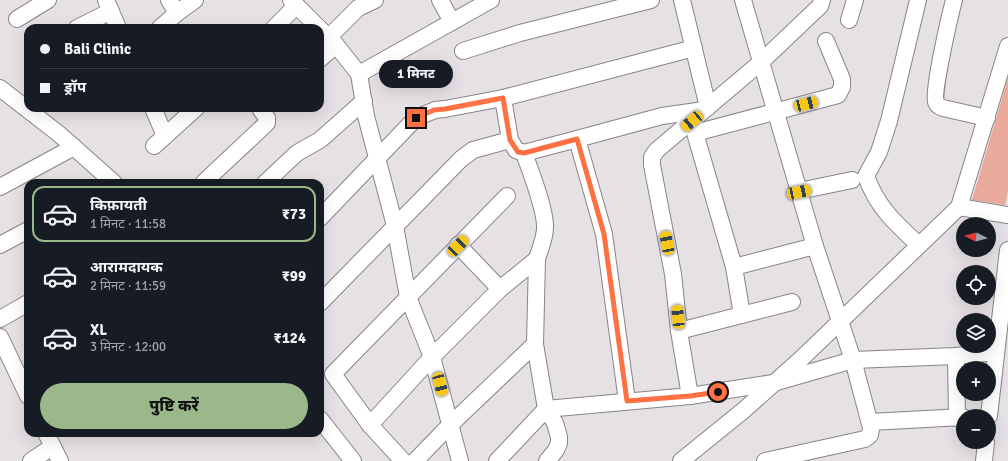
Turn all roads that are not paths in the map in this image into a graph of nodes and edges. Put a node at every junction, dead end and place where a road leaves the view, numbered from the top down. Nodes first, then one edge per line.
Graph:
1 (48, 0) edge
2 (195, 0) edge
3 (375, 0) edge
4 (440, 0) edge
5 (491, 0) edge
6 (652, 0) edge
7 (682, 0) edge
8 (743, 0) edge
9 (822, 0) edge
10 (854, 0) edge
11 (918, 0) edge
12 (954, 0) edge
13 (294, 3) edge
14 (109, 5) edge
15 (173, 7) edge
16 (807, 8) edge
17 (17, 19) dead end
18 (849, 20) dead end
19 (452, 22) junction
20 (83, 24) edge
21 (116, 24) edge
22 (162, 24) edge
23 (277, 24) edge
24 (315, 24) edge
25 (326, 35) edge
26 (826, 41) dead end
27 (1008, 46) edge
28 (694, 48) junction
29 (463, 51) dead end
30 (761, 62) junction
31 (359, 74) junction
32 (0, 88) edge
33 (503, 98) junction
34 (364, 101) junction
35 (24, 107) edge
36 (706, 109) junction
37 (30, 112) edge
38 (154, 112) edge
39 (192, 112) edge
40 (263, 112) edge
41 (776, 112) junction
42 (987, 118) junction
43 (577, 139) junction
44 (510, 140) junction
45 (74, 147) junction
46 (524, 153) junction
47 (378, 158) junction
48 (108, 179) edge
49 (207, 179) edge
50 (269, 179) edge
51 (852, 180) dead end
52 (0, 187) edge
53 (799, 192) junction
54 (507, 196) dead end
55 (959, 208) junction
56 (324, 214) edge
57 (1008, 215) edge
58 (395, 226) junction
59 (24, 232) edge
60 (0, 245) edge
61 (919, 245) junction
62 (458, 246) junction
63 (815, 246) junction
64 (1008, 250) edge
65 (537, 259) junction
66 (734, 267) junction
67 (500, 289) junction
68 (408, 297) junction
69 (324, 299) edge
70 (792, 302) dead end
71 (24, 305) edge
72 (742, 315) junction
73 (0, 319) edge
74 (841, 322) junction
75 (679, 331) junction
76 (0, 337) edge
77 (535, 344) junction
78 (996, 352) joint
79 (986, 353) edge
80 (956, 356) junction
81 (432, 357) junction
82 (853, 360) junction
83 (1000, 377) edge
84 (773, 384) junction
85 (24, 388) edge
86 (690, 396) junction
87 (627, 401) junction
88 (546, 409) junction
89 (959, 409) edge
90 (991, 409) edge
91 (956, 418) edge
92 (870, 422) junction
93 (324, 424) edge
94 (370, 425) junction
95 (450, 425) junction
96 (53, 447) edge
97 (985, 449) edge
98 (31, 461) edge
99 (353, 461) edge
100 (403, 461) edge
101 (415, 461) edge
102 (460, 461) edge
103 (497, 461) edge
104 (547, 461) edge
105 (681, 461) edge
106 (765, 461) edge
107 (984, 461) edge

1 - 17 street
2 - 15 street
3 - 25 street
4 - 19 street
5 - 19 street
6 - 29 street
7 - 28 street
8 - 30 street
9 - 16 street
10 - 18 street
11 - 61 street
12 - 42 street
13 - 23 street
13 - 24 street
14 - 20 street
14 - 21 street
15 - 22 street
16 - 30 street
19 - 31 street
25 - 31 street
26 - 41 street
27 - 42 street
28 - 33 street
28 - 36 street
30 - 36 street
30 - 41 street
31 - 34 street
32 - 35 street
33 - 44 street
33 - 47 street
34 - 47 street
34 - 50 street
36 - 43 street
36 - 75 street
37 - 45 street
38 - 39 street
40 - 49 street
41 - 53 street
41 - 66 street
42 - 55 street
43 - 46 street
43 - 87 street
44 - 46 street
44 - 58 street
45 - 48 street
45 - 52 street
46 - 65 street
47 - 56 street
47 - 58 street
51 - 53 street
53 - 63 street
54 - 62 street
55 - 57 street
55 - 61 street
58 - 68 street
58 - 69 street
59 - 60 street
61 - 74 street
62 - 67 street
62 - 68 street
63 - 66 street
63 - 74 street
64 - 78 street
65 - 67 street
65 - 77 street
66 - 72 street
67 - 81 street
68 - 81 street
68 - 94 street
70 - 72 street
71 - 73 street
72 - 75 street
74 - 82 street
74 - 84 street
75 - 86 street
76 - 85 street
77 - 88 street
77 - 95 street
78 - 83 street
79 - 80 street
80 - 82 street
80 - 89 street
81 - 94 street
81 - 95 street
82 - 84 street
82 - 92 street
83 - 90 street
84 - 86 street
84 - 105 street
86 - 87 street
87 - 88 street
88 - 103 street
88 - 104 street
91 - 92 street
92 - 106 street
93 - 99 street
94 - 100 street
95 - 101 street
95 - 102 street
96 - 98 street
97 - 107 street

